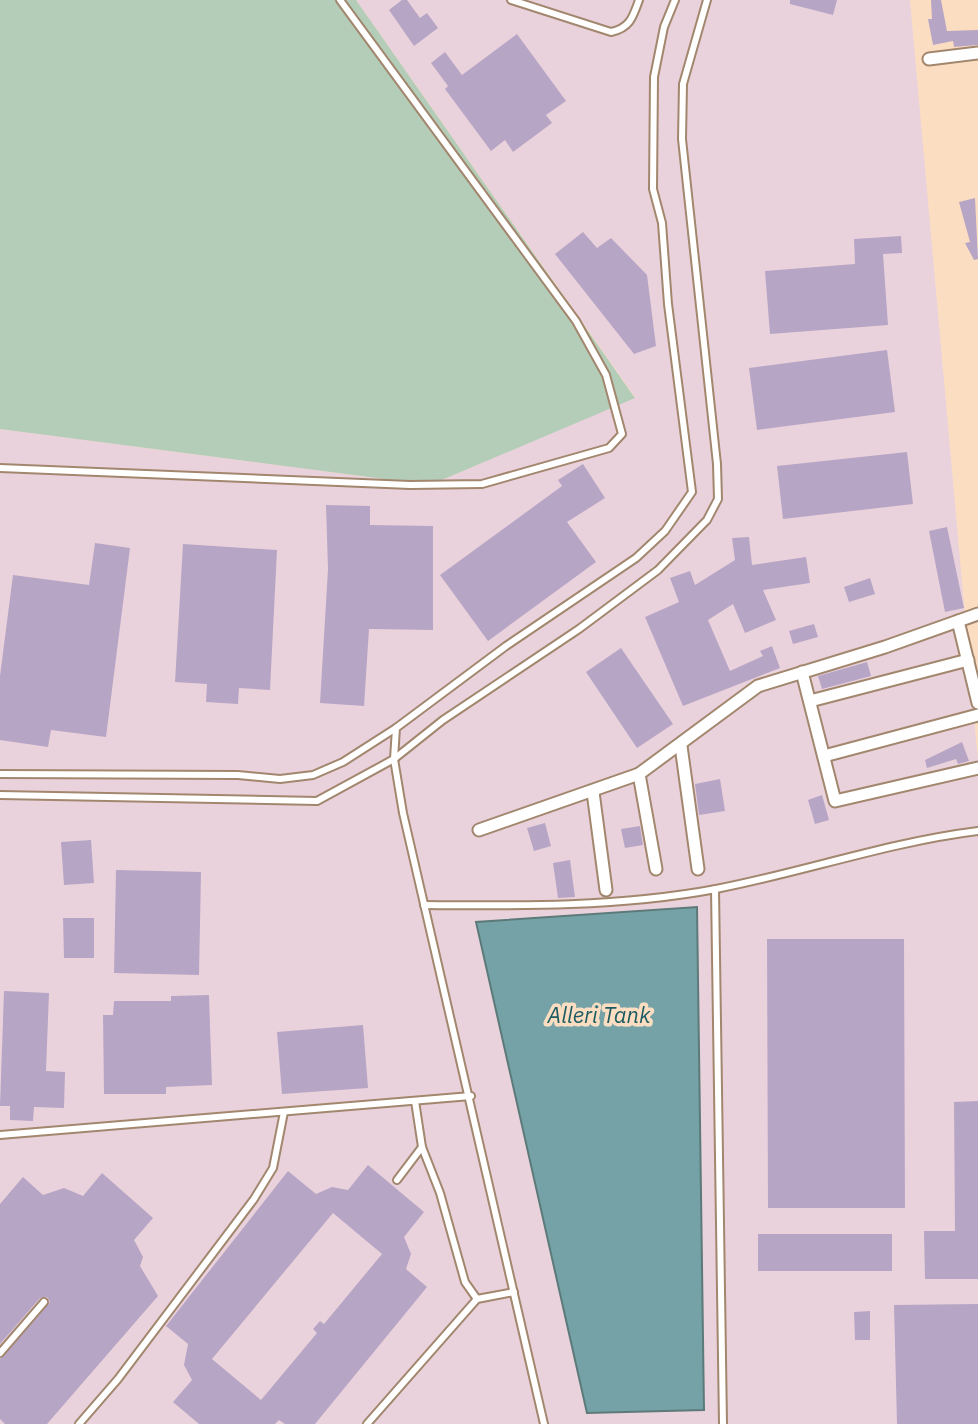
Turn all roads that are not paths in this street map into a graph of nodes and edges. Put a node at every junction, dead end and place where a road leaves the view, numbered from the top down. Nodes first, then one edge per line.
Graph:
1 (340, 0) edge
2 (511, 0) edge
3 (639, 0) edge
4 (675, 0) edge
5 (707, 0) edge
6 (978, 53) edge
7 (929, 59) dead end
8 (0, 468) edge
9 (978, 614) edge
10 (958, 621) junction
11 (968, 660) junction
12 (802, 672) junction
13 (810, 701) junction
14 (978, 703) edge
15 (978, 715) edge
16 (396, 728) junction
17 (681, 746) junction
18 (824, 756) junction
19 (394, 759) junction
20 (978, 768) edge
21 (0, 774) edge
22 (639, 774) junction
23 (593, 792) junction
24 (0, 795) edge
25 (479, 830) dead end
26 (978, 831) edge
27 (656, 869) dead end
28 (698, 869) dead end
29 (715, 889) junction
30 (606, 890) dead end
31 (424, 905) junction
32 (471, 1096) junction
33 (415, 1101) junction
34 (284, 1112) junction
35 (0, 1135) edge
36 (422, 1147) junction
37 (397, 1180) dead end
38 (514, 1292) junction
39 (477, 1299) junction
40 (44, 1302) dead end
41 (0, 1353) edge
42 (79, 1424) edge
43 (367, 1424) edge
44 (544, 1424) edge
45 (723, 1424) edge

1 - 8 lane
2 - 3 lane
4 - 16 lane
5 - 19 lane
6 - 7 street
9 - 10 street
10 - 11 street
10 - 12 street
11 - 13 street
11 - 14 street
12 - 13 street
12 - 17 street
13 - 18 street
15 - 18 street
16 - 19 lane
16 - 21 lane
17 - 22 street
17 - 28 street
18 - 20 street
19 - 24 lane
19 - 31 lane
22 - 23 street
22 - 27 street
23 - 25 street
23 - 30 street
26 - 29 lane
29 - 31 lane
29 - 45 lane
31 - 32 lane
32 - 33 lane
32 - 38 lane
33 - 34 lane
33 - 36 lane
34 - 35 lane
34 - 42 lane
36 - 37 lane
36 - 39 lane
38 - 39 lane
38 - 44 lane
39 - 43 lane
40 - 41 lane

